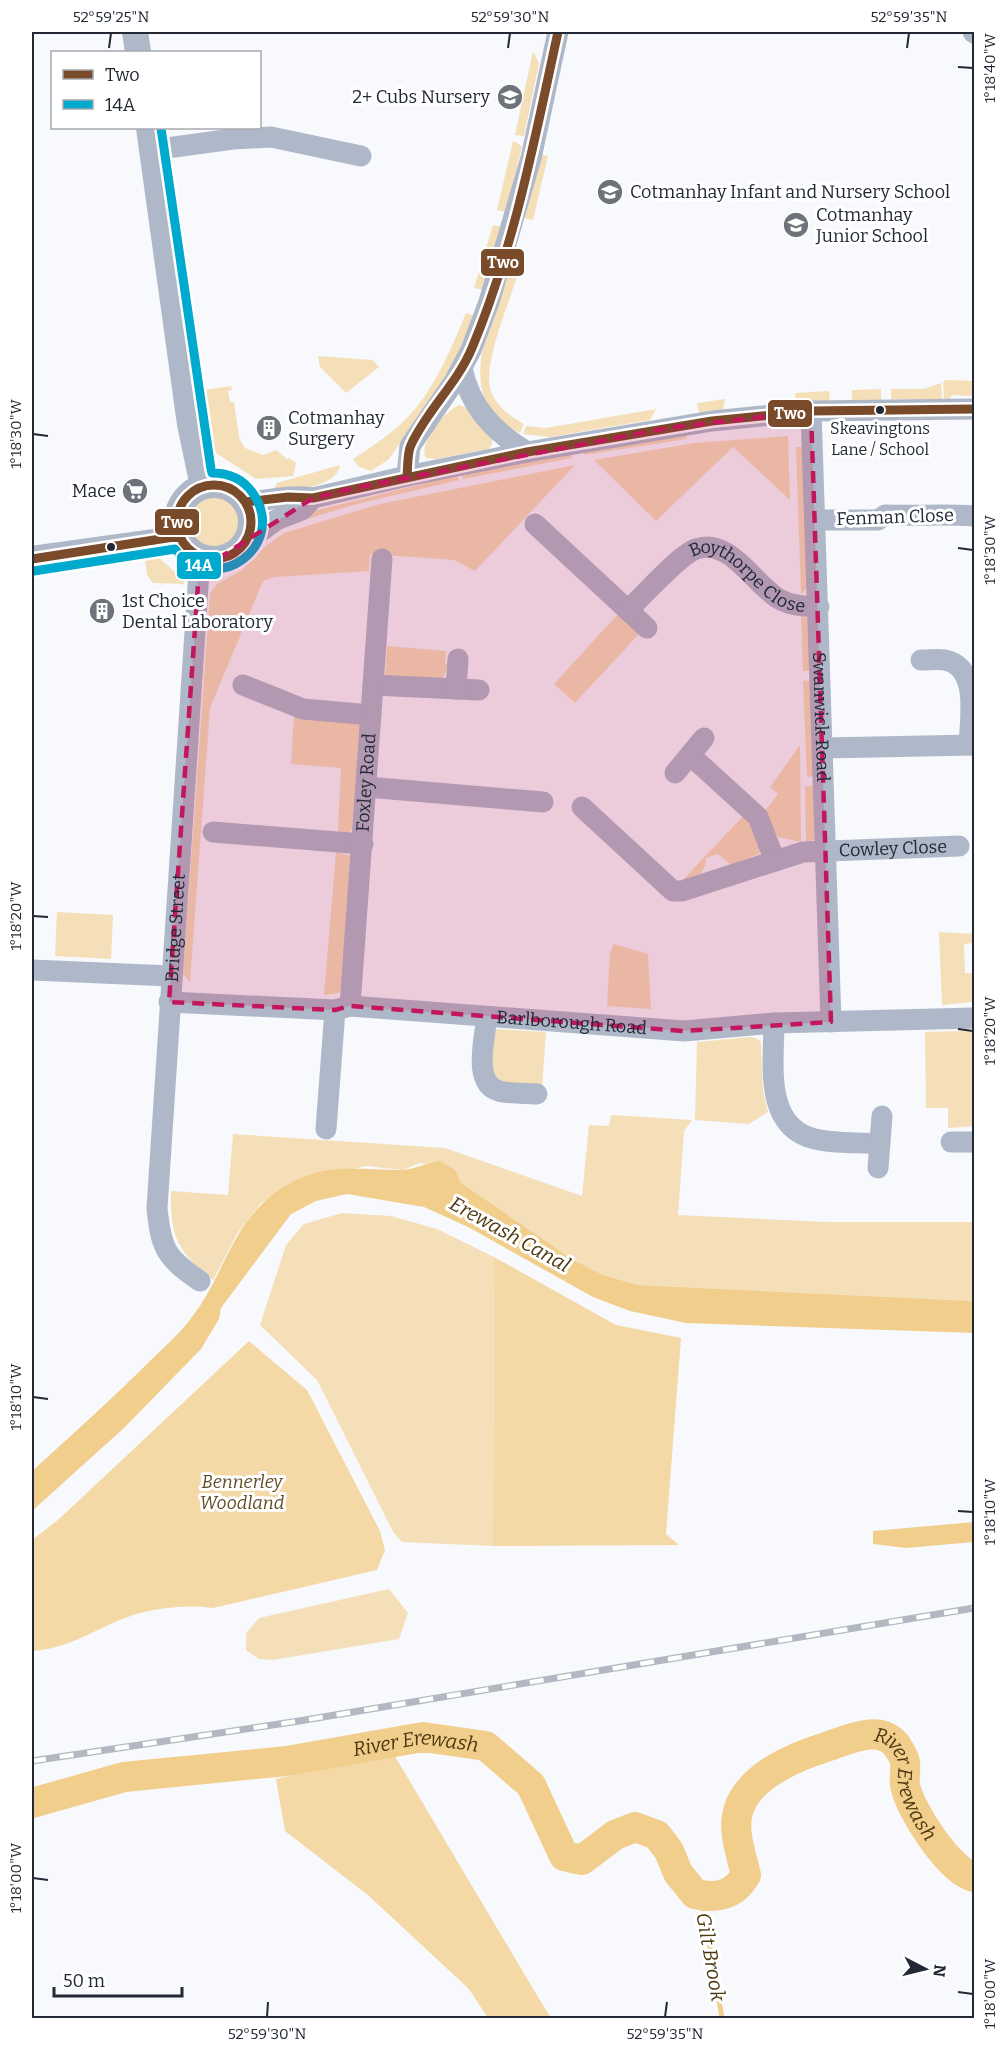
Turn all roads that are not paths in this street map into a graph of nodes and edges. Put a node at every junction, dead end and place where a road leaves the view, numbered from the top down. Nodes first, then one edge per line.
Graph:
1 (135, 32) edge
2 (558, 32) edge
3 (138, 51) edge
4 (150, 139) edge
5 (346, 158) dead end
6 (462, 368) junction
7 (975, 409) edge
8 (811, 411) junction
9 (527, 452) junction
10 (407, 476) junction
11 (203, 486) junction
12 (313, 498) junction
13 (246, 502) junction
14 (975, 516) edge
15 (815, 520) junction
16 (535, 524) dead end
17 (180, 536) junction
18 (244, 544) junction
19 (200, 556) junction
20 (32, 559) edge
21 (382, 559) dead end
22 (819, 607) junction
23 (628, 610) junction
24 (647, 628) dead end
25 (458, 659) dead end
26 (921, 660) dead end
27 (243, 685) dead end
28 (373, 685) junction
29 (456, 689) junction
30 (479, 690) dead end
31 (371, 715) junction
32 (704, 738) dead end
33 (972, 745) edge
34 (823, 748) junction
35 (690, 756) junction
36 (675, 773) dead end
37 (367, 787) junction
38 (530, 806) dead end
39 (582, 807) dead end
40 (213, 832) dead end
41 (363, 844) junction
42 (959, 845) dead end
43 (825, 849) junction
44 (775, 861) junction
45 (32, 970) edge
46 (171, 976) junction
47 (169, 1002) junction
48 (343, 1008) junction
49 (486, 1017) junction
50 (975, 1018) edge
51 (831, 1022) junction
52 (774, 1023) junction
53 (537, 1094) dead end
54 (882, 1116) dead end
55 (326, 1129) dead end
56 (951, 1142) dead end
57 (975, 1142) edge
58 (880, 1144) junction
59 (878, 1168) dead end
60 (200, 1281) dead end

1 - 3 street
2 - 6 street
4 - 5 street
4 - 11 street
6 - 9 street
6 - 10 street
7 - 8 street
8 - 9 street
8 - 15 street, Swanwick Road
9 - 10 street
10 - 12 street
11 - 13 street
11 - 17 street
12 - 13 street
12 - 18 street
13 - 18 street
14 - 15 street, Fenman Close
15 - 22 street, Swanwick Road
16 - 23 street
17 - 19 street
17 - 20 street
18 - 19 street
19 - 46 street, Bridge Street
21 - 28 street, Foxley Road
22 - 23 street, Boythorpe Close
22 - 34 street, Swanwick Road
23 - 24 street
25 - 29 street
26 - 33 street
27 - 31 street
28 - 29 street
28 - 31 street, Foxley Road
29 - 30 street
31 - 37 street, Foxley Road
32 - 35 street
33 - 34 street
34 - 43 street, Swanwick Road
35 - 36 street
35 - 44 street
37 - 38 street
37 - 41 street, Foxley Road
39 - 44 street, Cowley Close
40 - 41 street
41 - 48 street, Foxley Road
42 - 43 street, Cowley Close
43 - 44 street, Cowley Close
43 - 51 street, Swanwick Road
45 - 46 street
46 - 47 street, Bridge Street
47 - 48 street, Barlborough Road
47 - 60 street, Bridge Street
48 - 49 street, Barlborough Road
48 - 55 street, Foxley Road
49 - 52 street, Barlborough Road
49 - 53 street
50 - 51 street, Barlborough Road
51 - 52 street, Barlborough Road
52 - 58 street
54 - 58 street
56 - 57 street
58 - 59 street

